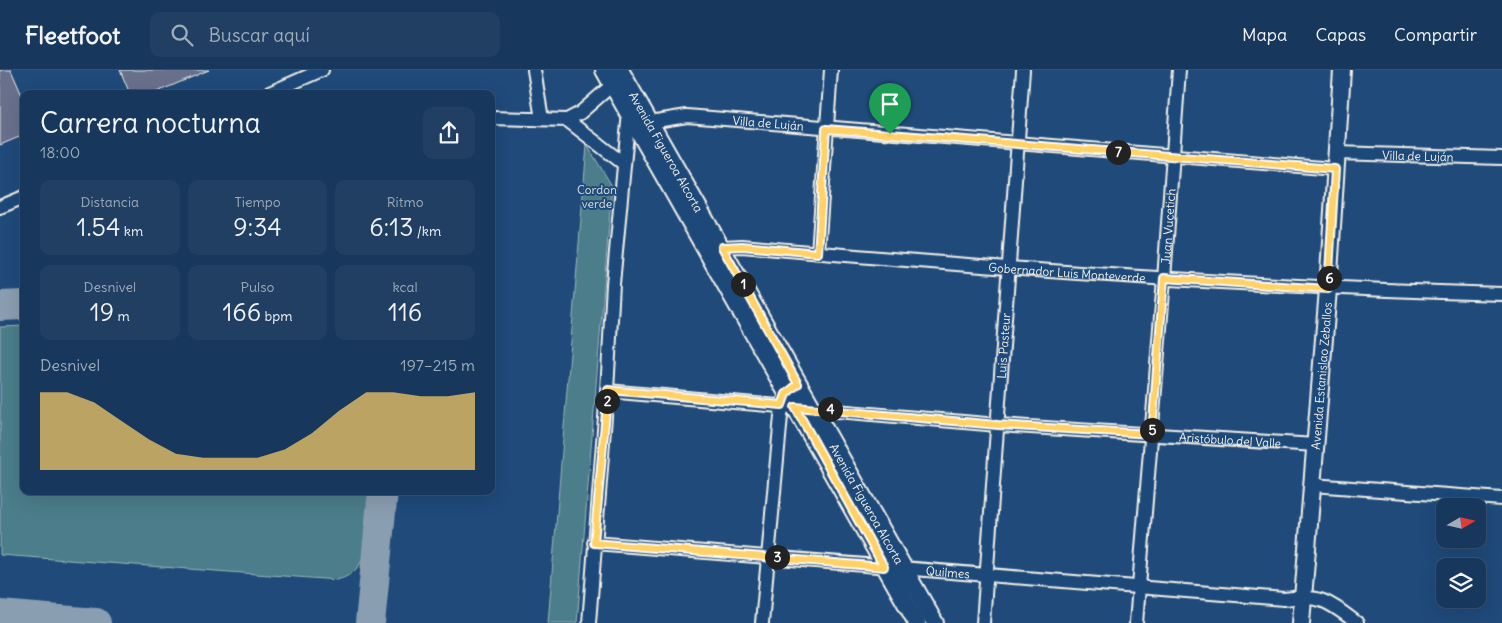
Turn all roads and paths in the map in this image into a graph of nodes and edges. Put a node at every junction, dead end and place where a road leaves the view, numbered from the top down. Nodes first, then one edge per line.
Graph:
1 (322, 70) edge
2 (534, 70) edge
3 (604, 70) edge
4 (831, 70) edge
5 (1023, 70) edge
6 (1179, 70) edge
7 (1342, 70) edge
8 (624, 78) edge
9 (276, 90) edge
10 (629, 112) junction
11 (495, 118) edge
12 (542, 120) junction
13 (567, 120) junction
14 (650, 122) junction
15 (826, 129) junction
16 (1018, 144) junction
17 (1172, 156) junction
18 (1502, 158) edge
19 (1335, 161) junction
20 (624, 164) junction
21 (20, 199) edge
22 (0, 207) edge
23 (722, 247) junction
24 (818, 253) junction
25 (1009, 269) junction
26 (1164, 278) junction
27 (1328, 289) junction
28 (1502, 294) edge
29 (608, 390) junction
30 (794, 399) junction
31 (998, 425) junction
32 (1152, 434) junction
33 (1316, 445) junction
34 (1312, 485) junction
35 (1502, 499) edge
36 (594, 543) junction
37 (767, 556) junction
38 (884, 567) junction
39 (905, 569) junction
40 (987, 575) junction
41 (1139, 587) junction
42 (1302, 597) junction
43 (589, 623) edge
44 (762, 623) edge
45 (916, 623) edge
46 (935, 623) edge
47 (983, 623) edge
48 (1136, 623) edge
49 (1301, 623) edge
50 (1357, 623) edge

1 - 9 street
2 - 12 street
3 - 8 main road, Avenida Figueroa Alcorta
4 - 15 street
5 - 16 street, Luis Pasteur
6 - 17 street, Juan Vucetich
7 - 19 main road, Avenida Estanislao Zeballos
8 - 10 main road, Avenida Figueroa Alcorta
8 - 13 street
8 - 14 main road, Avenida Figueroa Alcorta
10 - 20 street
10 - 30 main road, Avenida Figueroa Alcorta
11 - 12 street
12 - 13 street
13 - 20 street
14 - 15 street, Villa de Luján
14 - 23 main road, Avenida Figueroa Alcorta
15 - 16 street, Villa de Luján
15 - 24 street
16 - 17 street, Villa de Luján
16 - 25 street, Luis Pasteur
17 - 19 street, Villa de Luján
17 - 26 street, Juan Vucetich
18 - 19 street, Villa de Luján
19 - 27 main road, Avenida Estanislao Zeballos
20 - 29 street
21 - 22 street
23 - 24 street, Gobernador Luis Monteverde
23 - 30 main road, Avenida Figueroa Alcorta
24 - 25 street, Gobernador Luis Monteverde
25 - 26 street, Gobernador Luis Monteverde
25 - 31 street, Luis Pasteur
26 - 27 street, Gobernador Luis Monteverde
26 - 32 street, Juan Vucetich
27 - 28 street, Gobernador Luis Monteverde
27 - 33 main road, Avenida Estanislao Zeballos
29 - 30 street, Aristóbulo del Valle
29 - 36 street
30 - 31 street, Aristóbulo del Valle
30 - 37 street
30 - 38 main road, Avenida Figueroa Alcorta
30 - 39 main road, Avenida Figueroa Alcorta
31 - 32 street, Aristóbulo del Valle
31 - 40 street, Luis Pasteur
32 - 33 street, Aristóbulo del Valle
32 - 41 street, Juan Vucetich
33 - 34 main road, Avenida Estanislao Zeballos
34 - 35 street
34 - 42 main road, Avenida Estanislao Zeballos
36 - 37 street, Quilmes
36 - 43 street
37 - 38 street, Quilmes
37 - 44 street
38 - 39 street, Quilmes
38 - 45 main road, Avenida Figueroa Alcorta
39 - 40 street, Quilmes
39 - 46 main road, Avenida Figueroa Alcorta
40 - 41 street, Quilmes
40 - 47 street, Luis Pasteur
41 - 42 street, Quilmes
41 - 48 street, Juan Vucetich
42 - 49 main road, Avenida Estanislao Zeballos
42 - 50 street, Quilmes

